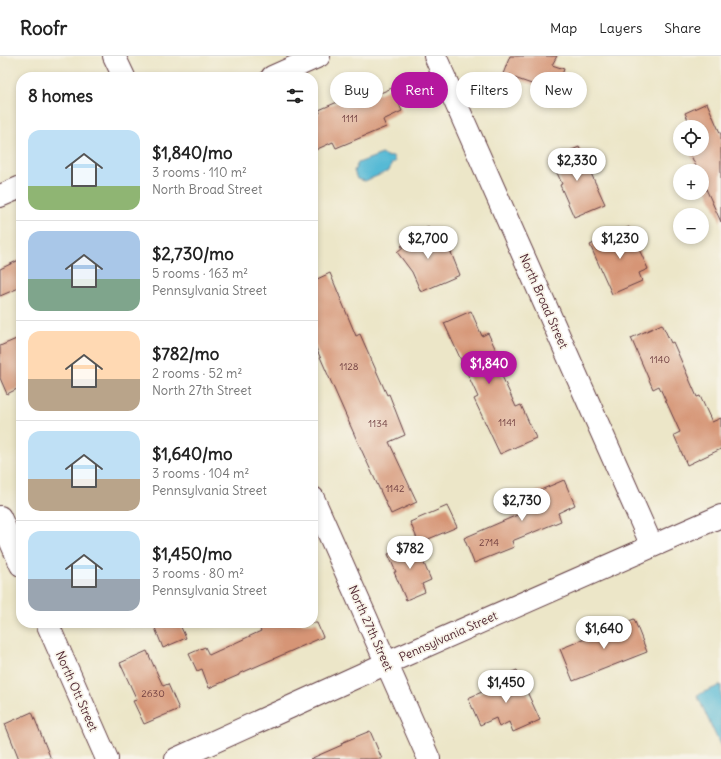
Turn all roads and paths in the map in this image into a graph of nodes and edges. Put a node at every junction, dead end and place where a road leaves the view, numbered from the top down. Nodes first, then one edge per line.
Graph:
1 (114, 56) edge
2 (319, 56) edge
3 (435, 56) edge
4 (122, 72) edge
5 (283, 72) edge
6 (16, 189) edge
7 (0, 196) edge
8 (318, 509) edge
9 (721, 516) edge
10 (0, 517) edge
11 (652, 546) junction
12 (16, 554) edge
13 (49, 628) edge
14 (387, 664) junction
15 (107, 759) edge
16 (176, 759) edge
17 (429, 759) edge

1 - 4 street
2 - 5 street
3 - 11 street, North Broad Street
6 - 7 street
8 - 14 street, North 27th Street
9 - 11 street, Pennsylvania Street
10 - 12 street
11 - 14 street, Pennsylvania Street
13 - 15 street, North Ott Street
14 - 16 street, Pennsylvania Street
14 - 17 street, North 27th Street

